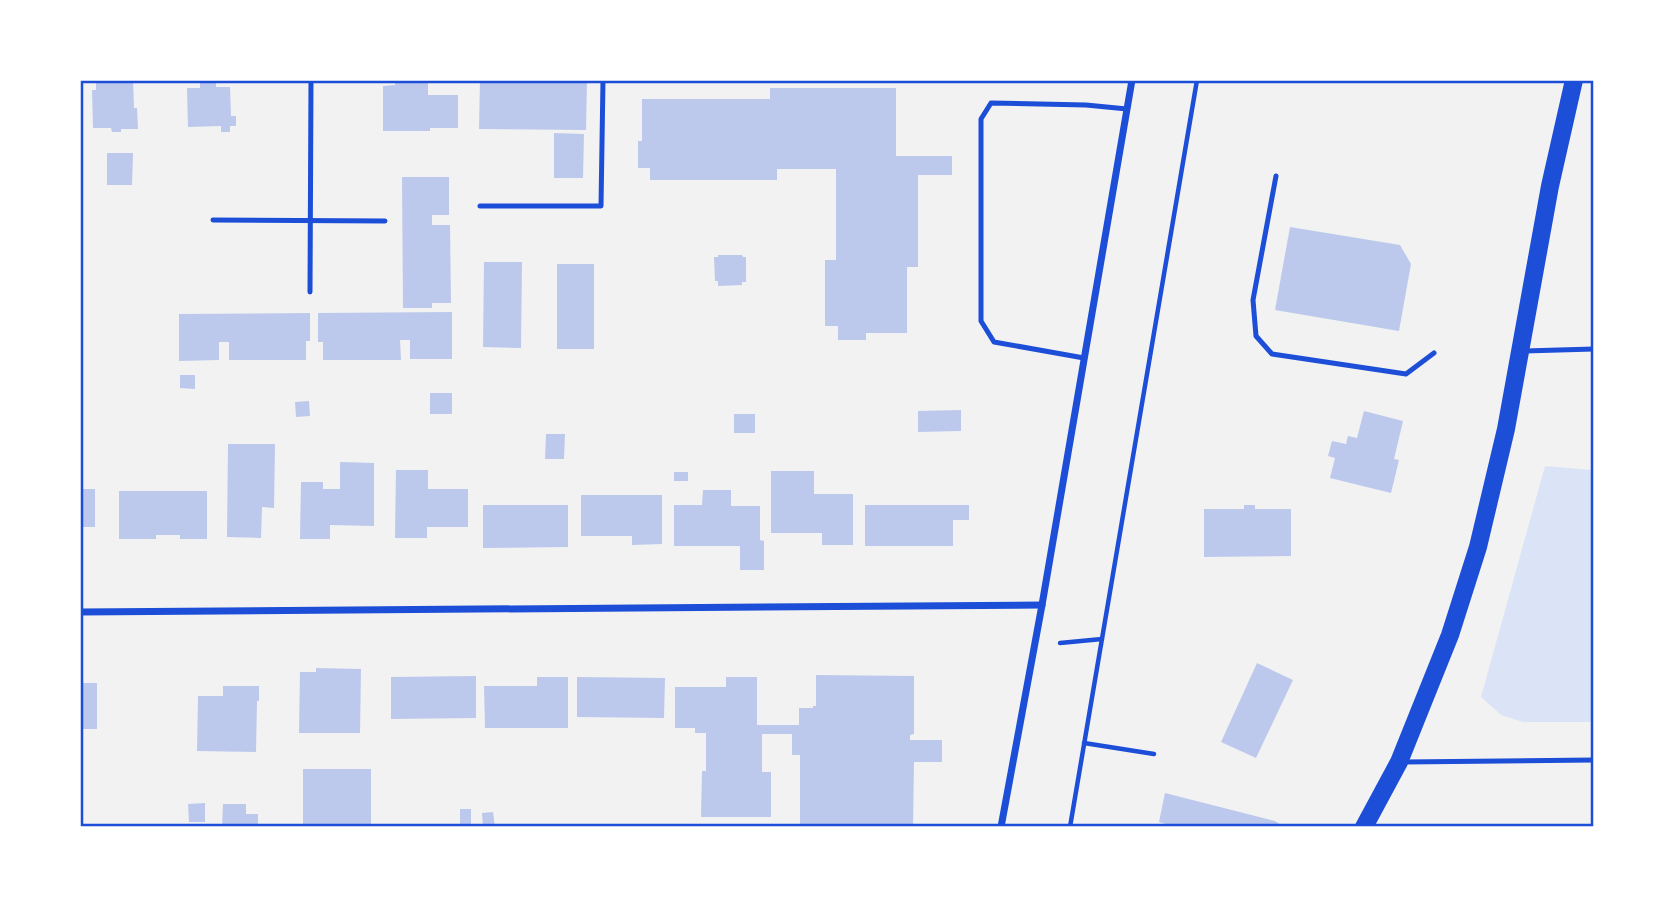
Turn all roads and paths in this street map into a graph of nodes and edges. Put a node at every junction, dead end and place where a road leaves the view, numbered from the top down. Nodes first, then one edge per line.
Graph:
1 (311, 80) edge
2 (603, 80) edge
3 (1132, 80) edge
4 (1197, 80) edge
5 (1574, 80) edge
6 (1127, 109) junction
7 (1276, 176) dead end
8 (480, 206) dead end
9 (213, 220) dead end
10 (310, 221) junction
11 (385, 221) dead end
12 (310, 292) dead end
13 (1594, 349) edge
14 (1520, 351) junction
15 (1434, 354) dead end
16 (1084, 358) junction
17 (1042, 605) junction
18 (80, 612) edge
19 (1102, 639) junction
20 (1060, 643) dead end
21 (1084, 743) junction
22 (1154, 754) dead end
23 (1594, 760) edge
24 (1399, 762) junction
25 (1001, 827) edge
26 (1070, 827) edge
27 (1364, 827) edge

1 - 10 lane
2 - 8 lane
3 - 6 street
4 - 19 path
5 - 14 main road
6 - 16 street
6 - 16 lane
7 - 15 lane
9 - 10 lane
10 - 11 lane
10 - 12 lane
13 - 14 lane
14 - 24 main road
16 - 17 street
17 - 18 street
17 - 25 street
19 - 20 path
19 - 21 path
21 - 22 path
21 - 26 path
23 - 24 lane
24 - 27 main road

